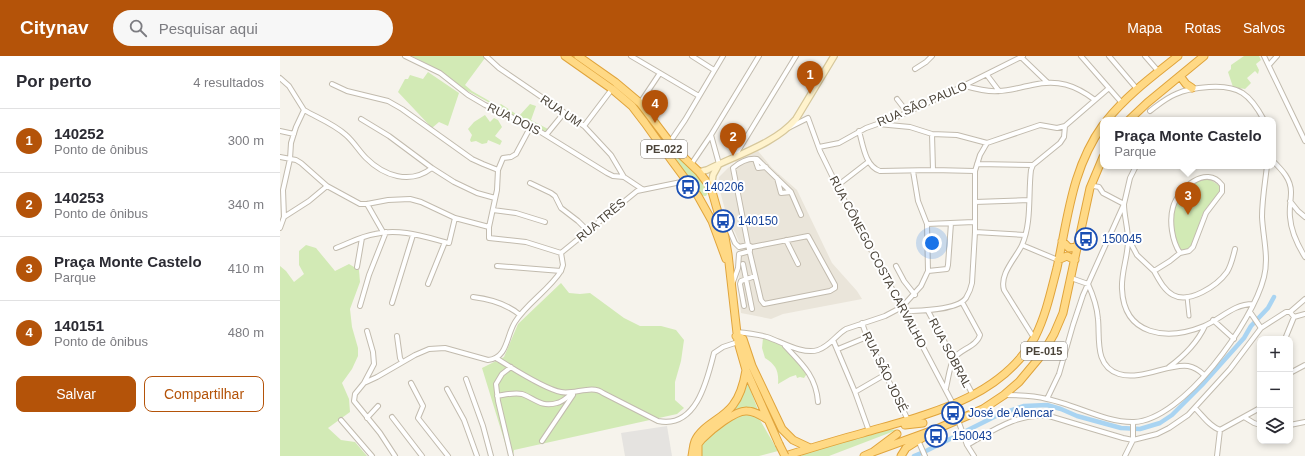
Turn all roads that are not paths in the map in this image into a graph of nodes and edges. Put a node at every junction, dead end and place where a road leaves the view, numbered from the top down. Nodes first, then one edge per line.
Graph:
1 (405, 56) edge
2 (486, 56) edge
3 (565, 56) edge
4 (579, 56) edge
5 (631, 56) edge
6 (692, 56) edge
7 (722, 56) edge
8 (759, 56) edge
9 (796, 56) edge
10 (834, 56) edge
11 (932, 56) edge
12 (1022, 56) edge
13 (1081, 56) edge
14 (1109, 56) edge
15 (1145, 56) edge
16 (1178, 56) edge
17 (1204, 56) edge
18 (1264, 56) edge
19 (1277, 56) edge
20 (1269, 65) junction
21 (915, 69) dead end
22 (714, 70) junction
23 (1159, 72) junction
24 (660, 73) junction
25 (987, 75) junction
26 (1180, 76) junction
27 (280, 78) edge
28 (1047, 82) junction
29 (332, 84) dead end
30 (965, 86) junction
31 (1109, 88) junction
32 (1192, 88) junction
33 (612, 89) junction
34 (1137, 89) junction
35 (999, 92) junction
36 (699, 96) junction
37 (897, 99) dead end
38 (1095, 100) junction
39 (640, 103) junction
40 (1122, 103) junction
41 (304, 110) junction
42 (1150, 111) dead end
43 (907, 112) junction
44 (564, 113) junction
45 (1110, 117) edge
46 (1132, 117) edge
47 (1262, 117) edge
48 (361, 119) dead end
49 (874, 124) junction
50 (531, 126) junction
51 (584, 126) junction
52 (1065, 126) junction
53 (788, 128) junction
54 (280, 130) edge
55 (1100, 130) edge
56 (859, 131) junction
57 (294, 134) junction
58 (932, 134) junction
59 (546, 135) junction
60 (712, 135) junction
61 (1305, 141) edge
62 (670, 142) junction
63 (987, 143) junction
64 (819, 147) junction
65 (681, 154) junction
66 (280, 157) edge
67 (735, 157) junction
68 (290, 159) junction
69 (672, 162) junction
70 (868, 162) junction
71 (692, 164) junction
72 (719, 164) junction
73 (977, 164) junction
74 (1100, 164) edge
75 (1276, 164) edge
76 (1033, 166) junction
77 (432, 168) junction
78 (1134, 169) edge
79 (1267, 169) edge
80 (498, 170) junction
81 (933, 170) junction
82 (975, 171) junction
83 (700, 172) junction
84 (913, 172) junction
85 (624, 177) junction
86 (777, 178) junction
87 (686, 181) junction
88 (530, 182) dead end
89 (327, 186) junction
90 (837, 186) junction
91 (711, 188) junction
92 (1090, 188) junction
93 (642, 190) junction
94 (791, 192) junction
95 (698, 196) junction
96 (495, 198) junction
97 (1029, 200) junction
98 (1290, 201) junction
99 (975, 202) junction
100 (367, 204) junction
101 (1124, 204) junction
102 (493, 210) junction
103 (801, 215) dead end
104 (284, 217) junction
105 (720, 217) junction
106 (1305, 217) edge
107 (455, 218) junction
108 (546, 222) dead end
109 (974, 222) junction
110 (926, 224) junction
111 (951, 224) junction
112 (489, 227) junction
113 (280, 228) edge
114 (588, 231) junction
115 (384, 232) junction
116 (975, 232) junction
117 (1025, 234) junction
118 (413, 235) junction
119 (362, 238) junction
120 (1128, 238) junction
121 (786, 240) junction
122 (1062, 241) junction
123 (445, 242) junction
124 (1022, 245) junction
125 (1077, 247) junction
126 (336, 248) dead end
127 (750, 248) junction
128 (1235, 249) dead end
129 (561, 253) junction
130 (1180, 253) junction
131 (1305, 257) edge
132 (1058, 260) junction
133 (1075, 260) junction
134 (743, 264) dead end
135 (798, 264) dead end
136 (497, 266) dead end
137 (896, 266) dead end
138 (357, 267) dead end
139 (729, 268) junction
140 (561, 271) junction
141 (928, 271) junction
142 (1154, 271) junction
143 (755, 276) junction
144 (1071, 278) junction
145 (746, 279) junction
146 (428, 284) dead end
147 (1088, 284) junction
148 (731, 285) junction
149 (915, 295) junction
150 (473, 297) dead end
151 (1187, 297) junction
152 (1305, 299) edge
153 (392, 302) dead end
154 (962, 302) junction
155 (1253, 304) junction
156 (360, 306) dead end
157 (744, 306) dead end
158 (752, 309) dead end
159 (903, 309) junction
160 (928, 311) junction
161 (1250, 312) junction
162 (1290, 312) junction
163 (1305, 314) edge
164 (520, 315) junction
165 (1189, 316) dead end
166 (1294, 318) junction
167 (1213, 320) junction
168 (862, 323) junction
169 (1205, 326) junction
170 (1261, 328) junction
171 (367, 332) dead end
172 (398, 336) dead end
173 (1286, 336) edge
174 (737, 337) junction
175 (867, 337) junction
176 (1034, 338) junction
177 (1234, 339) junction
178 (833, 340) junction
179 (784, 345) junction
180 (838, 349) junction
181 (496, 358) junction
182 (953, 360) junction
183 (402, 362) junction
184 (1305, 365) edge
185 (511, 367) junction
186 (1167, 369) junction
187 (746, 370) junction
188 (1292, 372) edge
189 (886, 374) junction
190 (1204, 375) junction
191 (466, 379) dead end
192 (364, 383) junction
193 (411, 383) dead end
194 (447, 388) dead end
195 (945, 389) junction
196 (855, 392) junction
197 (574, 393) junction
198 (973, 395) junction
199 (1004, 395) junction
200 (497, 396) junction
201 (1047, 398) junction
202 (818, 402) dead end
203 (953, 404) junction
204 (378, 406) dead end
205 (1195, 408) junction
206 (1257, 410) edge
207 (392, 417) dead end
208 (1244, 417) junction
209 (367, 418) junction
210 (341, 420) dead end
211 (768, 420) junction
212 (908, 420) junction
213 (958, 420) junction
214 (1305, 422) edge
215 (923, 423) dead end
216 (1133, 424) junction
217 (1257, 424) edge
218 (1293, 424) edge
219 (891, 426) junction
220 (1220, 430) junction
221 (868, 431) junction
222 (897, 434) dead end
223 (917, 438) junction
224 (1133, 440) junction
225 (542, 441) dead end
226 (967, 445) junction
227 (810, 448) junction
228 (872, 452) junction
229 (800, 454) edge
230 (924, 454) edge
231 (372, 456) edge
232 (395, 456) edge
233 (422, 456) edge
234 (448, 456) edge
235 (477, 456) edge
236 (491, 456) edge
237 (512, 456) edge
238 (692, 456) edge
239 (698, 456) edge
240 (785, 456) edge
241 (864, 456) edge
242 (901, 456) edge
243 (974, 456) edge
244 (1125, 456) edge
245 (1217, 456) edge

1 - 50 street, RUA DOIS
2 - 44 street, RUA UM
3 - 33 highway, PE-022
4 - 39 highway, PE-022
5 - 24 street
6 - 22 street
7 - 22 street
8 - 60 street
9 - 67 street
10 - 53 main road
11 - 21 street
12 - 25 street, RUA SÃO PAULO
12 - 28 street
13 - 31 street
14 - 34 street
15 - 23 street
16 - 23 highway
17 - 26 highway
18 - 20 street
19 - 20 street
20 - 61 street
22 - 36 street
23 - 34 highway
24 - 36 street
24 - 39 street
25 - 30 street, RUA SÃO PAULO
25 - 35 street
26 - 32 highway
26 - 46 highway
27 - 41 street
28 - 35 street
28 - 38 street
29 - 80 street
30 - 35 street
30 - 43 street, RUA SÃO PAULO
31 - 38 street
31 - 40 street
32 - 42 street
32 - 47 street
33 - 51 street
33 - 69 highway, PE-022
34 - 40 highway
36 - 62 street
37 - 43 street
38 - 52 street
39 - 62 highway, PE-022
40 - 45 highway
41 - 57 street
41 - 77 street
43 - 49 street, RUA SÃO PAULO
44 - 51 street, RUA UM
44 - 59 street
48 - 77 street
49 - 56 street, RUA SÃO PAULO
49 - 58 street
50 - 59 street, RUA DOIS
50 - 80 street
51 - 85 street, RUA UM
52 - 63 street
52 - 76 street
53 - 64 street, RUA CÔNEGO COSTA CARVALHO
53 - 67 main road
54 - 57 street
55 - 122 highway, PE-015
56 - 64 street, RUA SÃO PAULO
56 - 70 street
57 - 68 street
58 - 63 street
58 - 81 street
59 - 85 street, RUA DOIS
60 - 71 street
60 - 72 street
62 - 65 highway, PE-022
63 - 73 street
64 - 90 street, RUA CÔNEGO COSTA CARVALHO
65 - 69 highway
65 - 71 highway, PE-022
66 - 68 street
67 - 72 main road
68 - 89 street
68 - 104 street
69 - 87 highway, PE-022
70 - 84 street
70 - 90 street
71 - 83 highway, PE-022
72 - 83 main road
72 - 91 main road
73 - 76 street
73 - 82 street
74 - 92 highway, PE-015
75 - 98 street
76 - 97 street
77 - 96 street
78 - 101 street
79 - 155 street
80 - 96 street
81 - 82 street
81 - 84 street
82 - 99 street
83 - 91 highway, PE-022
84 - 110 street
85 - 93 street, RUA TRÊS
86 - 94 street
86 - 94 street
86 - 127 street
87 - 93 street, RUA TRÊS
87 - 95 highway, PE-022
88 - 114 street
89 - 100 street
89 - 104 street
90 - 159 street, RUA CÔNEGO COSTA CARVALHO
91 - 95 highway
91 - 105 highway, PE-022
92 - 101 street
92 - 125 highway, PE-015
93 - 114 street, RUA TRÊS
94 - 103 street
95 - 139 highway, PE-022
96 - 102 street
97 - 99 street
97 - 117 street
98 - 106 street
98 - 131 street
99 - 109 street
100 - 107 street
100 - 115 street
101 - 120 street
101 - 147 street
102 - 108 street
102 - 112 street
104 - 113 street
105 - 127 street
105 - 139 highway, PE-022
107 - 112 street
107 - 123 street
109 - 111 street
109 - 116 street
110 - 111 street
110 - 141 street
111 - 141 street
112 - 129 street
114 - 129 street, RUA TRÊS
115 - 118 street
115 - 119 street
115 - 156 street
116 - 117 street
116 - 154 street
117 - 124 street
118 - 123 street
118 - 153 street
119 - 126 street
119 - 138 street
120 - 142 street
120 - 169 street
121 - 127 street
121 - 135 street
121 - 143 street
122 - 125 highway
122 - 132 highway, PE-015
123 - 146 street
124 - 132 street
124 - 176 street
125 - 133 highway, PE-015
127 - 143 street
127 - 148 street
128 - 151 street
129 - 140 street
130 - 130 street
130 - 142 street
132 - 133 highway
132 - 176 highway, PE-015
133 - 144 highway, PE-015
134 - 145 street
136 - 140 street
137 - 149 street
139 - 148 highway, PE-022
140 - 164 street
141 - 149 street
142 - 151 street
143 - 145 street
144 - 147 street
144 - 199 highway, PE-015
145 - 157 street
145 - 158 street
147 - 186 street
147 - 201 street
148 - 174 highway, PE-022
149 - 159 street
150 - 164 street
151 - 165 street
152 - 162 street
154 - 160 street
154 - 182 street
155 - 161 street
155 - 167 street
159 - 160 street
159 - 168 street
159 - 195 street, RUA CÔNEGO COSTA CARVALHO
160 - 182 street, RUA SOBRAL
161 - 170 street
161 - 177 street
162 - 166 street
162 - 170 street
163 - 166 street
164 - 181 street
166 - 173 street
167 - 169 street
167 - 177 street
168 - 175 street, RUA SÃO JOSÉ
168 - 178 street
169 - 186 street
170 - 205 street
171 - 192 street
172 - 183 street
174 - 179 street
174 - 187 highway, PE-022
174 - 197 street
174 - 227 highway
175 - 180 street
175 - 189 street, RUA SÃO JOSÉ
176 - 198 highway, PE-015
177 - 190 street
178 - 179 street
178 - 180 street
179 - 202 street
180 - 196 street
181 - 183 street
181 - 185 street
182 - 195 street
182 - 198 street, RUA SOBRAL
183 - 192 street
184 - 188 street
185 - 197 street
185 - 200 street
186 - 190 street
187 - 211 highway, PE-022
187 - 238 highway
189 - 196 street
189 - 212 street, RUA SÃO JOSÉ
190 - 216 street
191 - 236 street
192 - 209 street
193 - 234 street
194 - 235 street
195 - 203 street, RUA CÔNEGO COSTA CARVALHO
196 - 221 street
197 - 200 street
197 - 225 street
198 - 203 highway, PE-015
199 - 201 street
199 - 213 highway, PE-015
200 - 237 street
201 - 216 street
203 - 212 highway, PE-015
204 - 209 street
205 - 220 street
205 - 224 street
206 - 208 street
207 - 233 street
208 - 217 street
208 - 220 street
209 - 232 street
210 - 231 street
211 - 239 highway
211 - 240 highway, PE-022, bridge
212 - 219 highway, PE-015
213 - 223 highway, PE-015
213 - 226 street
214 - 218 street
215 - 219 highway
216 - 224 street
219 - 221 highway, PE-015
220 - 245 street
221 - 227 highway, PE-015
222 - 228 highway
223 - 228 highway
223 - 230 street
223 - 242 highway
224 - 226 street
224 - 244 street
226 - 243 street
227 - 229 highway, PE-015
228 - 241 highway
229 - 240 highway, PE-015

